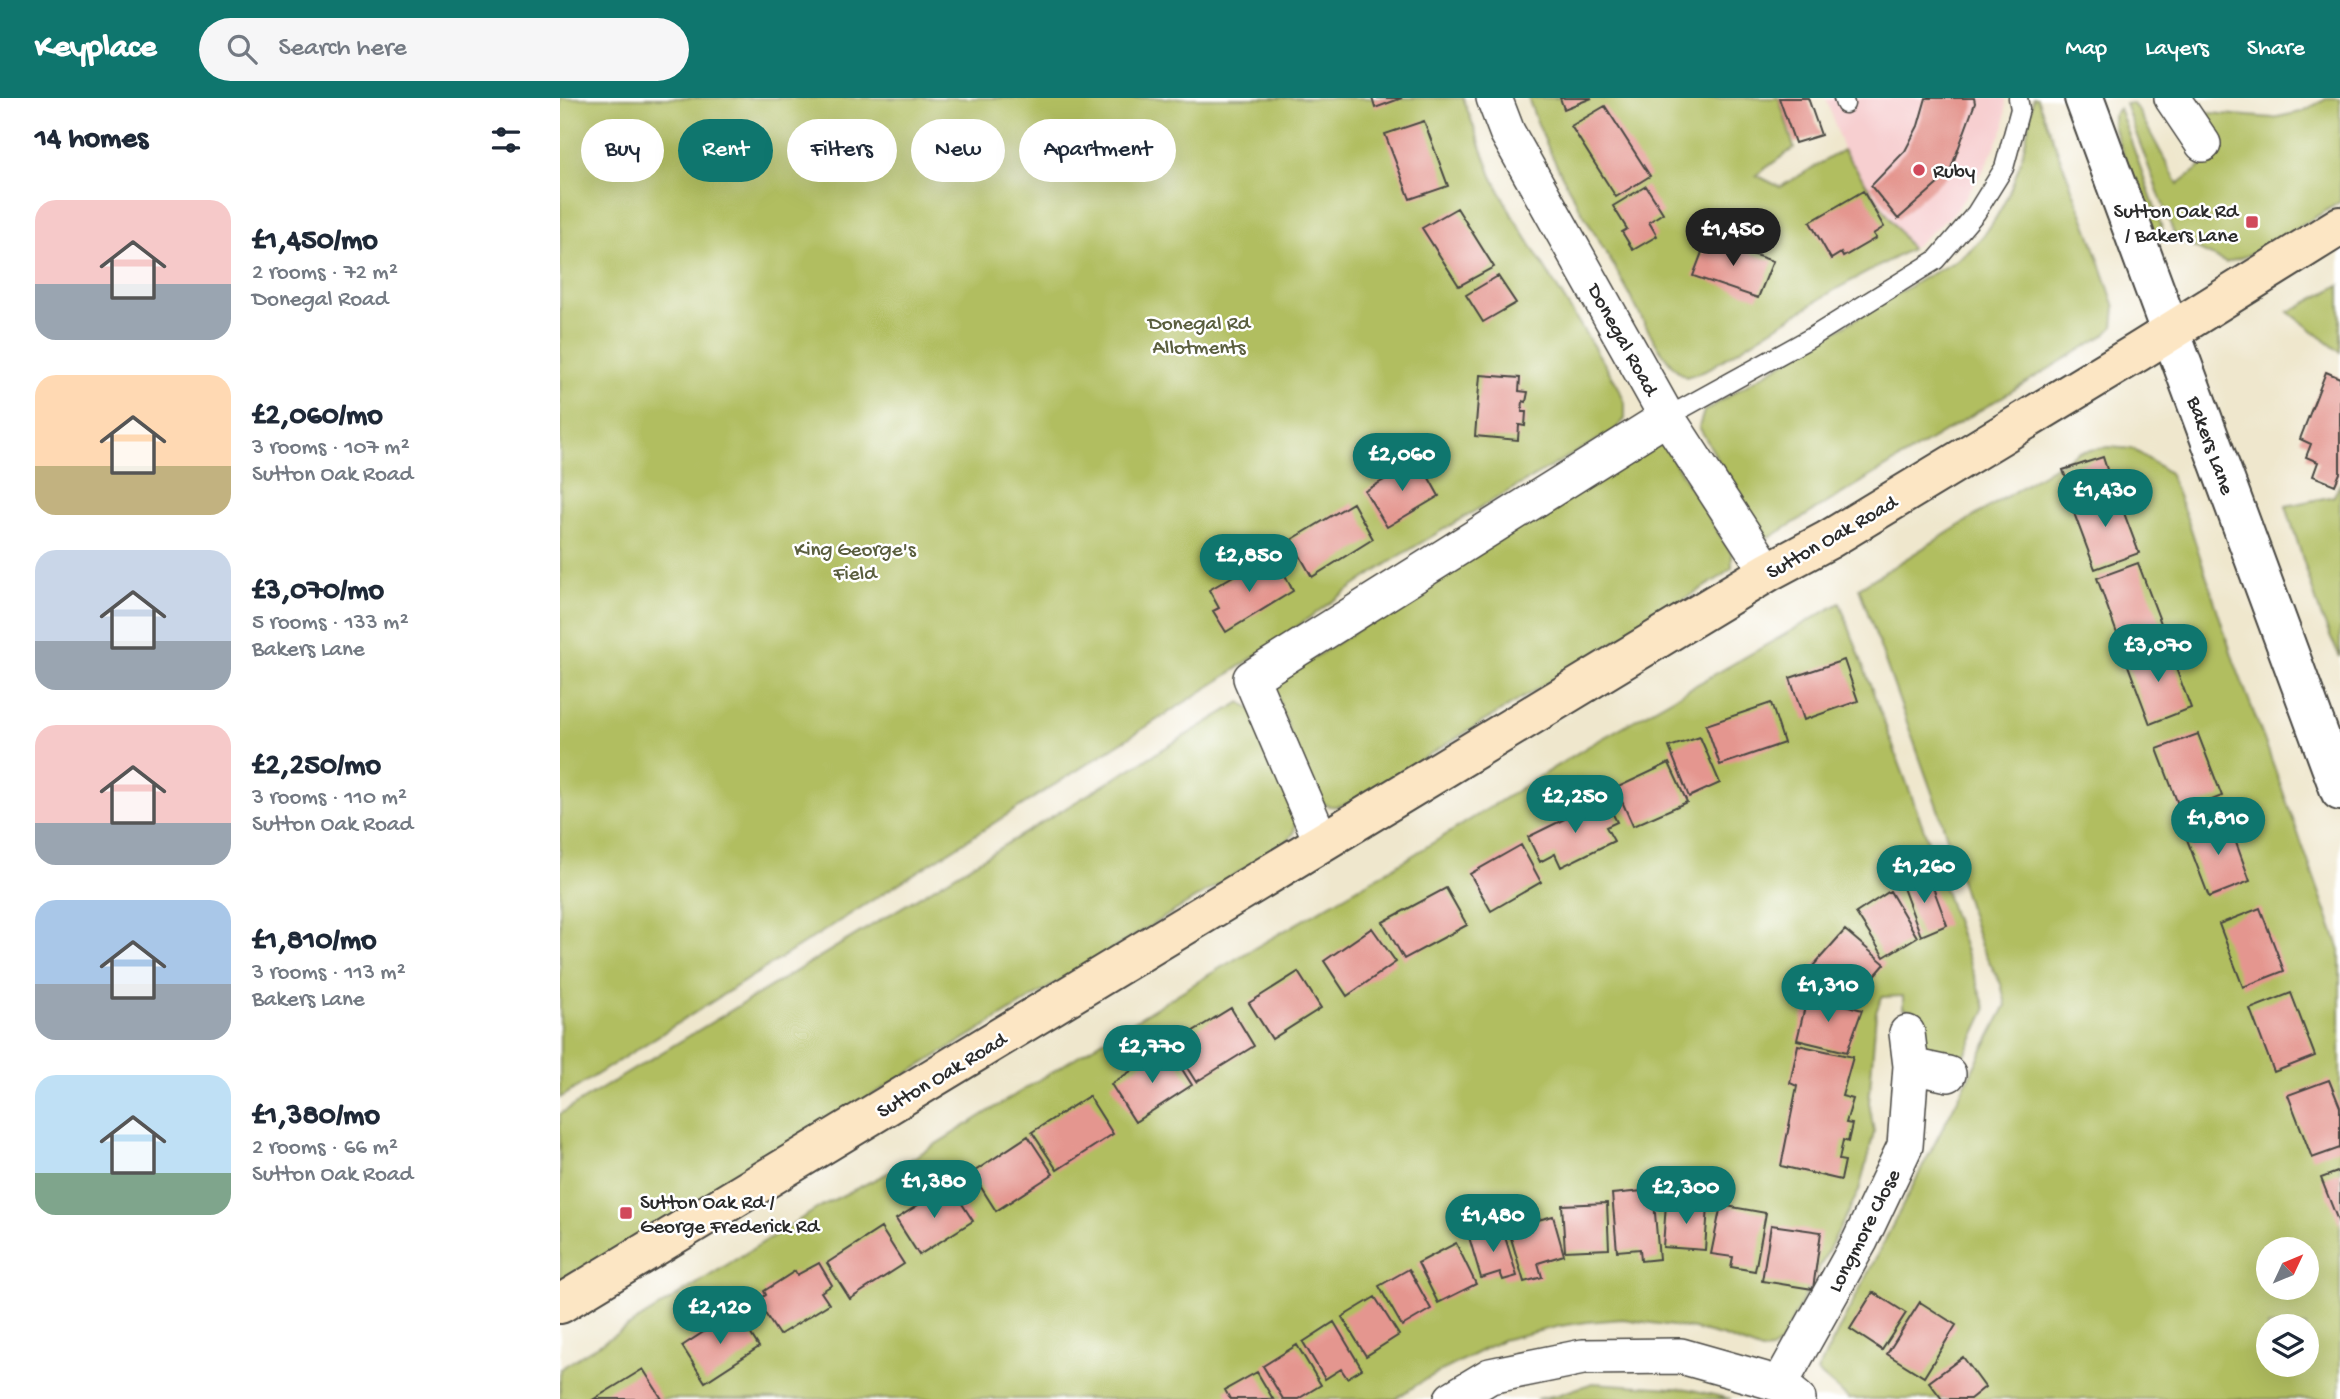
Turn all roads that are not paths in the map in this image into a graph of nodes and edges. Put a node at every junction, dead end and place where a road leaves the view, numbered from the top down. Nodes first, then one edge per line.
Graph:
1 (1494, 98) edge
2 (2018, 98) edge
3 (2084, 98) edge
4 (2172, 98) edge
5 (2203, 144) dead end
6 (2340, 226) edge
7 (2170, 333) junction
8 (1667, 417) junction
9 (1768, 572) junction
10 (2340, 791) edge
11 (1322, 843) junction
12 (1948, 1074) dead end
13 (560, 1304) edge
14 (1789, 1391) edge
15 (1452, 1399) edge

1 - 8 street, Donegal Road
2 - 8 lane
3 - 7 street, Bakers Lane
4 - 5 street
6 - 7 main road, Sutton Oak Road
7 - 9 main road, Sutton Oak Road
7 - 10 street, Bakers Lane
8 - 9 street, Donegal Road
8 - 11 street
9 - 11 main road, Sutton Oak Road
11 - 13 main road, Sutton Oak Road
12 - 14 street, Longmore Close
14 - 15 street

